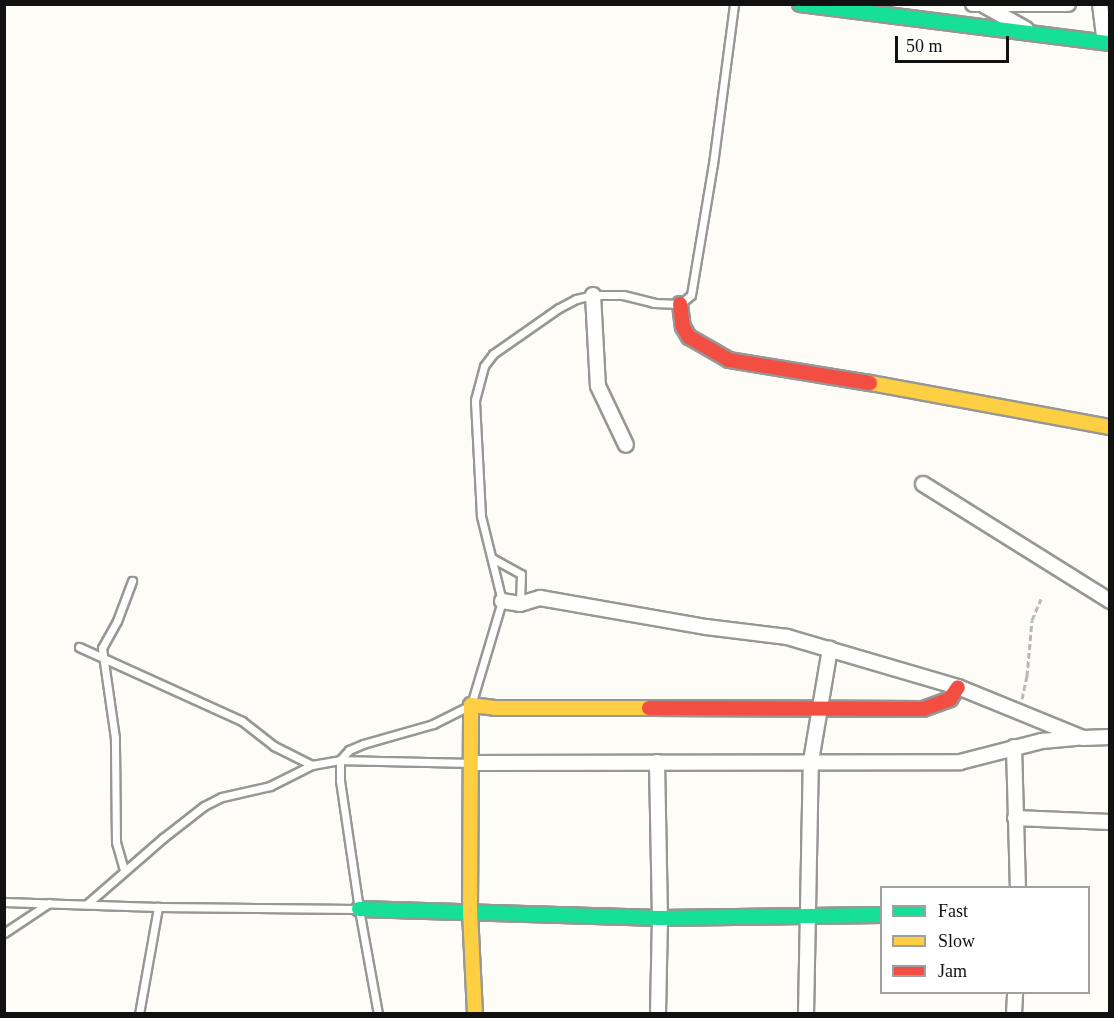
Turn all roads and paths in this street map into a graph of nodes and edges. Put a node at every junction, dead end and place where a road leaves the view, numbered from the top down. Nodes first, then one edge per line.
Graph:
1 (734, 4) edge
2 (800, 4) edge
3 (1068, 4) edge
4 (1100, 4) edge
5 (978, 5) edge
6 (1034, 33) junction
7 (1107, 42) edge
8 (593, 295) junction
9 (680, 304) junction
10 (1110, 427) edge
11 (626, 445) dead end
12 (923, 484) dead end
13 (492, 558) junction
14 (132, 581) dead end
15 (1041, 599) dead end
16 (502, 601) junction
17 (1110, 601) edge
18 (520, 604) junction
19 (80, 647) dead end
20 (830, 649) junction
21 (102, 657) junction
22 (958, 687) junction
23 (471, 705) junction
24 (820, 709) junction
25 (1023, 716) junction
26 (1110, 737) edge
27 (1083, 738) junction
28 (1014, 747) junction
29 (340, 760) junction
30 (811, 761) junction
31 (657, 762) junction
32 (471, 763) junction
33 (312, 765) junction
34 (1014, 818) junction
35 (1110, 822) edge
36 (124, 870) junction
37 (1018, 886) edge
38 (4, 902) edge
39 (50, 903) junction
40 (87, 904) junction
41 (158, 907) junction
42 (360, 909) junction
43 (470, 911) junction
44 (880, 915) edge
45 (806, 917) junction
46 (660, 918) junction
47 (4, 933) edge
48 (1015, 994) edge
49 (139, 1014) edge
50 (378, 1014) edge
51 (475, 1014) edge
52 (658, 1014) edge
53 (806, 1014) edge
54 (1014, 1014) edge

1 - 9 lane
2 - 6 street
3 - 5 street
4 - 7 street
5 - 6 street
6 - 7 street
8 - 9 lane
8 - 11 street
8 - 13 lane
9 - 10 street
12 - 17 street
13 - 16 lane
13 - 18 lane
14 - 21 lane
15 - 25 path
16 - 18 street
16 - 23 lane
18 - 20 street
19 - 21 lane
20 - 22 street
20 - 24 street
21 - 33 lane
21 - 36 lane
22 - 24 street
22 - 25 street
23 - 24 street
23 - 29 lane
23 - 32 street
24 - 30 street
25 - 27 street
26 - 27 street
27 - 28 street
28 - 30 street
28 - 34 street
29 - 32 lane
29 - 33 lane
29 - 42 lane
30 - 31 street
30 - 45 street
31 - 32 street
31 - 46 street
32 - 43 street
33 - 36 lane
34 - 35 street
34 - 37 street
36 - 40 lane
38 - 39 lane
39 - 40 lane
39 - 47 lane
40 - 41 lane
41 - 42 lane
41 - 49 lane
42 - 43 street
42 - 50 lane
43 - 46 street
43 - 51 street
44 - 45 street
45 - 46 street
45 - 53 street
46 - 52 street
48 - 54 street

